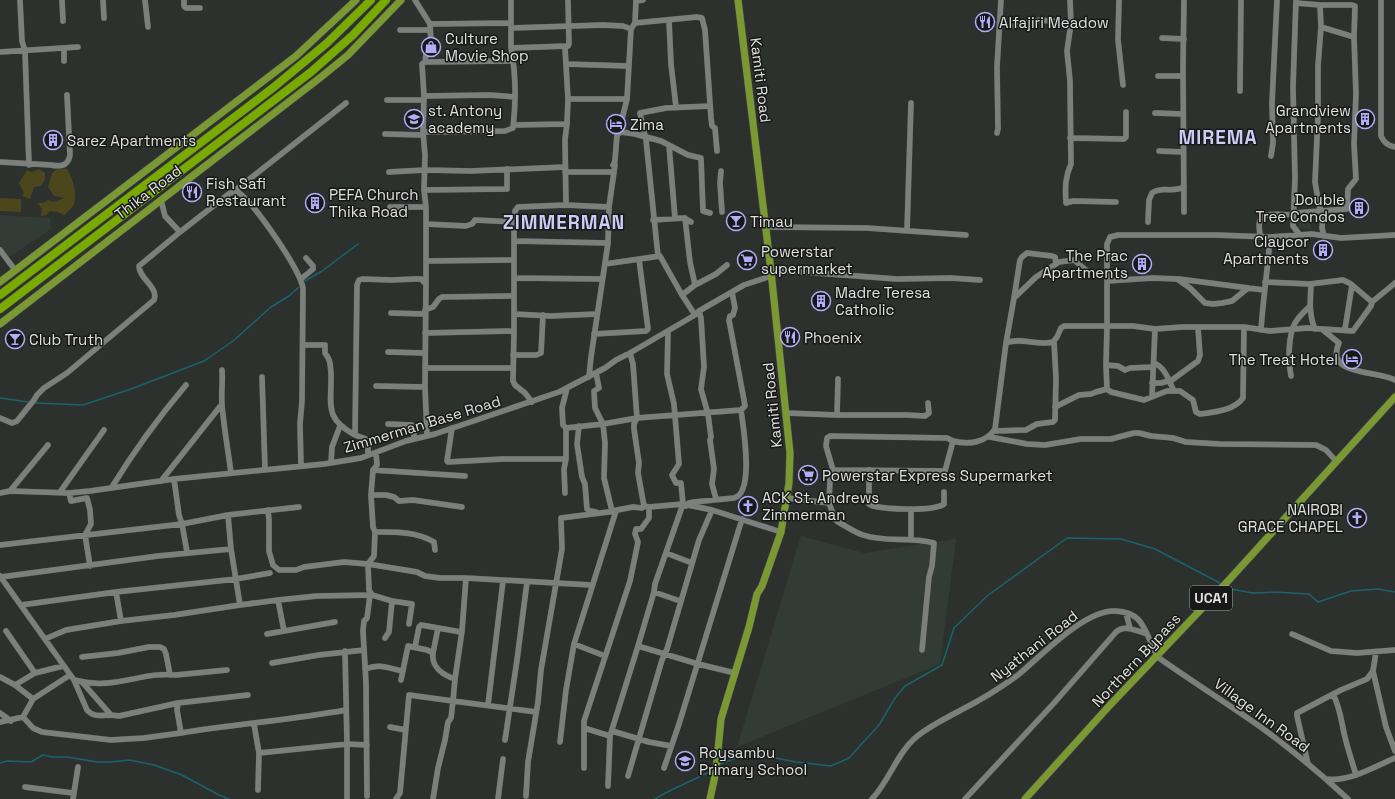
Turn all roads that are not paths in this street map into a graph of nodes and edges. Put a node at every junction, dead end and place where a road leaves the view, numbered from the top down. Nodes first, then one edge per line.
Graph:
1 (20, 0) edge
2 (62, 0) edge
3 (103, 0) edge
4 (145, 0) edge
5 (184, 0) edge
6 (356, 0) edge
7 (371, 0) edge
8 (386, 0) edge
9 (401, 0) edge
10 (415, 0) edge
11 (511, 0) edge
12 (568, 0) edge
13 (636, 0) edge
14 (643, 0) edge
15 (738, 0) edge
16 (1001, 0) edge
17 (1070, 0) edge
18 (1120, 0) edge
19 (1184, 0) edge
20 (1241, 0) edge
21 (1277, 0) edge
22 (1381, 0) edge
23 (1296, 1) edge
24 (1320, 5) junction
25 (200, 8) dead end
26 (104, 18) dead end
27 (63, 20) dead end
28 (669, 20) junction
29 (635, 23) junction
30 (1071, 23) junction
31 (430, 24) junction
32 (511, 26) junction
33 (568, 26) junction
34 (1014, 26) dead end
35 (148, 27) dead end
36 (1321, 27) junction
37 (631, 29) junction
38 (400, 30) dead end
39 (430, 32) junction
40 (1354, 37) junction
41 (1162, 38) dead end
42 (1184, 39) junction
43 (568, 46) junction
44 (78, 47) dead end
45 (64, 48) junction
46 (511, 48) junction
47 (25, 50) junction
48 (0, 52) edge
49 (64, 61) dead end
50 (513, 61) junction
51 (425, 62) junction
52 (566, 64) junction
53 (628, 66) junction
54 (1158, 76) dead end
55 (1183, 76) junction
56 (1123, 85) dead end
57 (1240, 91) dead end
58 (66, 94) dead end
59 (515, 97) junction
60 (424, 98) junction
61 (568, 99) junction
62 (627, 99) junction
63 (387, 100) dead end
64 (346, 103) dead end
65 (911, 103) dead end
66 (710, 106) junction
67 (676, 108) junction
68 (1126, 112) dead end
69 (1155, 113) dead end
70 (1183, 114) junction
71 (567, 124) junction
72 (514, 125) junction
73 (621, 132) junction
74 (997, 133) dead end
75 (385, 134) dead end
76 (423, 134) junction
77 (646, 138) junction
78 (1070, 138) junction
79 (669, 145) junction
80 (1395, 147) edge
81 (717, 151) dead end
82 (1159, 151) dead end
83 (1184, 152) junction
84 (1271, 156) dead end
85 (0, 162) edge
86 (29, 165) junction
87 (507, 169) junction
88 (425, 170) junction
89 (565, 170) junction
90 (389, 172) dead end
91 (614, 172) junction
92 (721, 172) dead end
93 (1184, 187) junction
94 (424, 190) junction
95 (233, 192) junction
96 (161, 200) junction
97 (1116, 202) dead end
98 (566, 205) junction
99 (390, 207) dead end
100 (426, 207) junction
101 (609, 207) junction
102 (1321, 210) junction
103 (722, 212) dead end
104 (1184, 212) dead end
105 (710, 213) dead end
106 (1294, 214) junction
107 (675, 218) junction
108 (685, 218) junction
109 (654, 220) junction
110 (514, 222) junction
111 (691, 222) dead end
112 (1148, 222) dead end
113 (426, 224) junction
114 (766, 228) junction
115 (907, 231) junction
116 (180, 232) junction
117 (1299, 234) junction
118 (966, 235) dead end
119 (1260, 236) junction
120 (1324, 236) junction
121 (1395, 236) edge
122 (1270, 237) junction
123 (514, 241) junction
124 (608, 243) junction
125 (0, 250) edge
126 (658, 256) junction
127 (306, 258) dead end
128 (639, 258) junction
129 (514, 260) junction
130 (426, 261) junction
131 (605, 264) junction
132 (727, 264) dead end
133 (1056, 264) junction
134 (15, 270) junction
135 (1086, 270) dead end
136 (771, 274) junction
137 (514, 278) junction
138 (301, 279) junction
139 (602, 279) junction
140 (1177, 279) junction
141 (980, 280) dead end
142 (1107, 281) junction
143 (0, 282) edge
144 (1265, 282) junction
145 (426, 284) junction
146 (1310, 284) junction
147 (1395, 284) edge
148 (695, 285) junction
149 (1352, 285) junction
150 (1248, 288) junction
151 (1264, 290) junction
152 (732, 292) junction
153 (682, 294) junction
154 (0, 296) edge
155 (514, 296) junction
156 (1014, 298) junction
157 (1372, 302) junction
158 (1310, 306) junction
159 (0, 309) edge
160 (425, 312) junction
161 (391, 313) dead end
162 (697, 313) junction
163 (514, 314) junction
164 (597, 314) junction
165 (543, 316) junction
166 (0, 324) edge
167 (1107, 327) junction
168 (1244, 327) junction
169 (1198, 328) junction
170 (1155, 329) junction
171 (1292, 329) junction
172 (1315, 329) junction
173 (1261, 330) junction
174 (1324, 330) junction
175 (1345, 330) junction
176 (514, 332) junction
177 (668, 332) junction
178 (425, 333) junction
179 (594, 334) junction
180 (1054, 342) junction
181 (1006, 343) junction
182 (303, 345) junction
183 (388, 352) dead end
184 (425, 353) junction
185 (630, 353) junction
186 (513, 355) junction
187 (1106, 365) junction
188 (1153, 365) junction
189 (425, 368) junction
190 (513, 368) junction
191 (222, 370) dead end
192 (596, 373) junction
193 (1291, 376) dead end
194 (262, 377) dead end
195 (589, 377) junction
196 (838, 379) dead end
197 (1395, 380) edge
198 (1169, 381) junction
199 (1152, 383) junction
200 (186, 385) dead end
201 (376, 386) dead end
202 (425, 387) junction
203 (567, 388) junction
204 (1107, 389) junction
205 (1174, 391) junction
206 (1152, 397) junction
207 (1395, 397) edge
208 (532, 402) junction
209 (928, 403) dead end
210 (222, 404) junction
211 (1055, 406) junction
212 (741, 410) junction
213 (786, 413) junction
214 (708, 414) junction
215 (837, 415) junction
216 (675, 416) junction
217 (0, 418) edge
218 (637, 418) junction
219 (388, 424) dead end
220 (603, 424) junction
221 (340, 426) junction
222 (579, 426) junction
223 (452, 428) junction
224 (566, 428) junction
225 (104, 430) dead end
226 (994, 431) junction
227 (355, 435) junction
228 (427, 436) junction
229 (990, 437) junction
230 (414, 439) junction
231 (953, 441) junction
232 (48, 445) dead end
233 (376, 452) junction
234 (368, 455) junction
235 (566, 459) junction
236 (1336, 461) junction
237 (331, 463) junction
238 (301, 466) junction
239 (265, 469) junction
240 (374, 470) junction
241 (833, 470) junction
242 (869, 470) junction
243 (231, 473) junction
244 (466, 476) dead end
245 (174, 479) junction
246 (162, 480) junction
247 (112, 487) junction
248 (10, 491) junction
249 (60, 492) junction
250 (944, 492) dead end
251 (0, 493) edge
252 (69, 493) junction
253 (565, 493) dead end
254 (371, 495) junction
255 (787, 498) junction
256 (716, 499) junction
257 (829, 503) junction
258 (684, 505) junction
259 (299, 507) dead end
260 (462, 507) dead end
261 (647, 507) junction
262 (911, 509) junction
263 (268, 510) junction
264 (712, 510) junction
265 (614, 511) junction
266 (228, 515) junction
267 (742, 519) junction
268 (182, 524) junction
269 (375, 532) junction
270 (781, 532) junction
271 (85, 535) junction
272 (911, 540) junction
273 (0, 545) edge
274 (231, 549) junction
275 (435, 550) dead end
276 (187, 552) junction
277 (666, 553) junction
278 (692, 563) junction
279 (368, 564) junction
280 (90, 566) junction
281 (270, 573) dead end
282 (1, 577) edge
283 (466, 578) junction
284 (236, 579) junction
285 (502, 581) junction
286 (527, 582) junction
287 (557, 584) junction
288 (591, 585) junction
289 (116, 592) junction
290 (654, 592) junction
291 (371, 595) junction
292 (278, 600) junction
293 (392, 601) junction
294 (680, 601) junction
295 (21, 605) junction
296 (240, 605) junction
297 (1126, 613) junction
298 (121, 621) junction
299 (335, 622) dead end
300 (410, 624) dead end
301 (438, 628) junction
302 (1130, 628) junction
303 (6, 631) dead end
304 (284, 631) junction
305 (461, 632) junction
306 (267, 634) dead end
307 (1147, 634) junction
308 (1292, 634) dead end
309 (45, 638) junction
310 (385, 638) dead end
311 (574, 644) junction
312 (638, 646) junction
313 (415, 647) junction
314 (364, 650) junction
315 (922, 650) dead end
316 (1395, 650) edge
317 (345, 651) junction
318 (1376, 652) junction
319 (433, 653) junction
320 (665, 654) junction
321 (605, 656) junction
322 (1157, 656) junction
323 (82, 657) dead end
324 (272, 663) dead end
325 (698, 664) junction
326 (63, 666) junction
327 (365, 669) junction
328 (227, 670) dead end
329 (403, 671) junction
330 (1373, 671) junction
331 (35, 673) junction
332 (735, 673) junction
333 (70, 675) junction
334 (170, 675) junction
335 (0, 677) edge
336 (455, 679) junction
337 (74, 680) junction
338 (401, 680) dead end
339 (82, 682) junction
340 (15, 685) junction
341 (1333, 694) junction
342 (248, 695) dead end
343 (33, 699) junction
344 (453, 701) junction
345 (178, 703) junction
346 (488, 705) junction
347 (510, 708) junction
348 (346, 710) junction
349 (536, 712) junction
350 (0, 713) edge
351 (111, 715) junction
352 (22, 717) junction
353 (11, 721) junction
354 (0, 722) edge
355 (254, 724) junction
356 (390, 727) dead end
357 (584, 728) junction
358 (406, 730) junction
359 (181, 734) junction
360 (611, 734) junction
361 (638, 739) junction
362 (505, 740) dead end
363 (560, 742) dead end
364 (347, 744) junction
365 (367, 745) junction
366 (671, 746) junction
367 (1395, 751) edge
368 (259, 753) junction
369 (1395, 758) edge
370 (503, 760) dead end
371 (1308, 764) junction
372 (78, 767) dead end
373 (584, 768) dead end
374 (664, 768) dead end
375 (1356, 775) junction
376 (628, 776) dead end
377 (1326, 779) junction
378 (608, 786) dead end
379 (25, 787) dead end
380 (258, 790) dead end
381 (73, 796) edge
382 (367, 796) dead end
383 (526, 796) dead end
384 (347, 799) edge
385 (396, 799) edge
386 (433, 799) edge
387 (498, 799) edge
388 (710, 799) edge
389 (872, 799) edge
390 (965, 799) edge
391 (1026, 799) edge
392 (1348, 799) edge

1 - 47 street
2 - 27 street
3 - 26 street
4 - 35 street
5 - 25 street
6 - 134 main road, Thika Road
7 - 154 highway, Thika Road
8 - 159 highway, Thika Road
9 - 96 main road, Thika Road
10 - 31 street
11 - 32 street
12 - 33 street
13 - 14 street
13 - 29 street
15 - 114 main road, Kamiti Road
16 - 74 street
17 - 30 street
18 - 56 street
19 - 42 street
20 - 57 street
21 - 84 street
22 - 80 street
23 - 24 street
23 - 106 street
24 - 36 street
24 - 40 street
28 - 29 street
28 - 66 street
28 - 67 street
29 - 37 street
30 - 34 street
30 - 78 street
31 - 32 street
31 - 39 street
32 - 33 street
32 - 46 street
33 - 37 street
33 - 43 street
36 - 40 street
36 - 102 street
37 - 53 street
38 - 39 street
39 - 51 street
40 - 102 street
41 - 42 street
42 - 55 street
43 - 46 street
43 - 52 street
44 - 45 street
45 - 47 street
45 - 49 street
46 - 50 street
47 - 48 street
47 - 86 street
50 - 51 street
50 - 59 street
51 - 60 street
52 - 53 street
52 - 61 street
53 - 62 street
54 - 55 street
55 - 70 street
58 - 86 street
59 - 60 street
59 - 72 street
60 - 63 street
60 - 76 street
61 - 62 street
61 - 71 street
62 - 73 street
64 - 95 street
65 - 115 street
66 - 67 street
66 - 81 street
67 - 77 street
68 - 78 street
69 - 70 street
70 - 83 street
71 - 72 street
71 - 89 street
72 - 76 street
73 - 77 street
73 - 91 street
75 - 76 street
76 - 88 street
77 - 79 street
77 - 109 street
78 - 97 street
79 - 105 street
79 - 107 street
82 - 83 street
83 - 93 street
85 - 86 street
87 - 88 street
87 - 89 street
87 - 94 street
88 - 90 street
88 - 94 street
89 - 91 street
89 - 98 street
91 - 101 street
92 - 103 street
93 - 104 street
93 - 112 street
94 - 100 street
95 - 116 street
95 - 138 street
96 - 116 street
96 - 166 main road, Thika Road
98 - 101 street
98 - 110 street
99 - 100 street
100 - 113 street
101 - 124 street
102 - 106 street
102 - 120 street
106 - 117 street
106 - 119 street
107 - 108 street
107 - 109 street
108 - 111 street
108 - 148 street
109 - 126 street
110 - 113 street
110 - 123 street
113 - 130 street
114 - 115 street
114 - 136 main road, Kamiti Road
115 - 118 street
116 - 217 street
117 - 120 street
117 - 122 street
119 - 122 street
119 - 142 street
120 - 121 street
122 - 144 street
123 - 124 street
123 - 129 street
124 - 131 street
125 - 134 street
126 - 128 street
126 - 153 street
127 - 138 street
128 - 131 street
128 - 179 street
129 - 130 street
129 - 137 street
130 - 145 street
131 - 139 street
132 - 148 street
133 - 135 street
133 - 156 street
133 - 156 street
134 - 143 main road, Thika Road
136 - 141 street, Zimmerman Base Road
136 - 152 street, Zimmerman Base Road
136 - 213 main road, Kamiti Road
137 - 139 street
137 - 155 street
138 - 182 street
139 - 164 street
140 - 142 street
140 - 150 street
140 - 150 street
142 - 167 street
144 - 146 street
144 - 151 street
145 - 160 street
145 - 227 street
146 - 149 street
146 - 158 street
147 - 157 street
148 - 153 street
149 - 157 street
149 - 175 street
150 - 151 street
151 - 173 street
152 - 162 street, Zimmerman Base Road
152 - 212 street
153 - 162 street
155 - 160 street
155 - 163 street
156 - 181 street
157 - 175 street
158 - 171 street
158 - 172 street
160 - 161 street
160 - 178 street
162 - 177 street, Zimmerman Base Road
162 - 214 street
163 - 165 street
163 - 176 street
164 - 165 street
164 - 179 street
165 - 186 street
167 - 170 street
167 - 180 street
167 - 187 street
168 - 169 street
168 - 173 street
168 - 205 street
169 - 170 street
169 - 198 street
170 - 188 street
171 - 172 street
171 - 173 street
171 - 193 street
172 - 174 street
174 - 175 street
174 - 197 street
176 - 178 street
176 - 186 street
177 - 185 street, Zimmerman Base Road
177 - 216 street
178 - 184 street
179 - 195 street
180 - 181 street
180 - 211 street
181 - 226 street
182 - 221 street
182 - 238 street
183 - 184 street
184 - 189 street
185 - 192 street, Zimmerman Base Road
185 - 218 street
186 - 190 street
187 - 188 street
187 - 204 street
188 - 198 street
188 - 199 street
189 - 190 street
189 - 202 street
190 - 208 street
191 - 210 street
192 - 195 street, Zimmerman Base Road
192 - 220 street
194 - 239 street
195 - 203 street, Zimmerman Base Road
196 - 215 street
198 - 199 street
198 - 205 street
199 - 206 street
200 - 247 street
201 - 202 street
202 - 228 street
203 - 208 street, Zimmerman Base Road
203 - 224 street
204 - 206 street
204 - 211 street
205 - 206 street
207 - 236 main road, Northern Bypass / UCA1
208 - 223 street, Zimmerman Base Road
209 - 215 street
210 - 243 street
210 - 246 street
211 - 226 street
212 - 214 street
212 - 256 street
213 - 215 street
213 - 255 main road, Kamiti Road
214 - 216 street
214 - 256 street
216 - 218 street
216 - 258 street
218 - 220 street
218 - 261 street
219 - 230 street
220 - 222 street
220 - 265 street
221 - 227 street
221 - 237 street
222 - 224 street
222 - 265 street
223 - 228 street, Zimmerman Base Road
223 - 235 street
224 - 235 street
225 - 249 street
226 - 229 street
227 - 234 street
228 - 230 street, Zimmerman Base Road
229 - 231 street
229 - 236 street
230 - 233 street, Zimmerman Base Road
231 - 241 street
231 - 242 street
232 - 248 street
233 - 234 street, Zimmerman Base Road
233 - 240 street
234 - 237 street, Zimmerman Base Road
235 - 253 street
236 - 322 main road, Northern Bypass / UCA1
237 - 238 street, Zimmerman Base Road
238 - 239 street, Zimmerman Base Road
239 - 243 street, Zimmerman Base Road
240 - 244 street
240 - 254 street
241 - 242 street
241 - 257 street
242 - 262 street
243 - 245 street, Zimmerman Base Road
245 - 246 street, Zimmerman Base Road
245 - 268 street
246 - 247 street, Zimmerman Base Road
247 - 252 street, Zimmerman Base Road
248 - 249 street, Zimmerman Base Road
248 - 251 street, Zimmerman Base Road
249 - 252 street, Zimmerman Base Road
250 - 262 street
252 - 271 street
254 - 260 street
254 - 269 street
255 - 257 street
255 - 270 main road, Kamiti Road
256 - 258 street
257 - 272 street
258 - 261 street
258 - 264 street
258 - 277 street
259 - 263 street
261 - 265 street
261 - 321 street
262 - 272 street
263 - 266 street
263 - 279 street
264 - 267 street
264 - 278 street
265 - 287 street
265 - 288 street
266 - 268 street
266 - 274 street
267 - 270 street
267 - 325 street
268 - 271 street
268 - 276 street
269 - 275 street
269 - 279 street
270 - 332 main road, Kamiti Road
271 - 273 street
271 - 280 street
272 - 315 street
274 - 276 street
274 - 284 street
276 - 280 street
277 - 278 street
277 - 290 street
278 - 294 street
279 - 283 street
279 - 291 street
280 - 282 street
281 - 284 street
282 - 295 street
283 - 285 street
283 - 305 street
284 - 289 street
284 - 296 street
285 - 286 street
285 - 346 street
286 - 287 street
286 - 347 street
287 - 288 street
287 - 349 street
288 - 311 street
289 - 295 street
289 - 298 street
290 - 294 street
290 - 312 street
291 - 292 street
291 - 293 street
291 - 314 street
292 - 296 street
292 - 304 street
293 - 300 street
293 - 310 street
294 - 320 street
295 - 309 street
296 - 298 street
297 - 302 street
297 - 307 street, Nyathani Road
297 - 389 street, Nyathani Road
298 - 309 street
299 - 304 street
301 - 305 street
301 - 313 street
301 - 319 street
302 - 307 street
302 - 390 street
303 - 331 street
304 - 306 street
305 - 336 street
307 - 322 street, Nyathani Road
308 - 318 street
309 - 326 street
311 - 321 street
311 - 363 street
312 - 320 street
312 - 360 street
313 - 319 street
313 - 329 street
314 - 317 street
314 - 327 street
316 - 318 street
317 - 324 street
317 - 348 street
318 - 330 street
319 - 336 street
320 - 325 street
320 - 361 street
321 - 357 street
322 - 371 street, Village Inn Road
322 - 391 main road, Northern Bypass / UCA1
323 - 334 street
325 - 332 street
325 - 366 street
326 - 331 street
326 - 333 street
327 - 329 street
327 - 365 street
328 - 334 street
329 - 338 street
330 - 341 street
330 - 367 street
331 - 340 street
332 - 388 main road, Kamiti Road
333 - 337 street
333 - 343 street
334 - 339 street
335 - 340 street
336 - 344 street
337 - 339 street
337 - 351 street
339 - 351 street
340 - 343 street
341 - 371 street
341 - 375 street
342 - 345 street
343 - 352 street
344 - 346 street
344 - 358 street
344 - 386 street
345 - 351 street
345 - 359 street
346 - 347 street
347 - 349 street
347 - 362 street
348 - 355 street
348 - 364 street
349 - 383 street
350 - 353 street
352 - 353 street
352 - 359 street
353 - 354 street
355 - 359 street
355 - 368 street
356 - 358 street
357 - 360 street
357 - 373 street
358 - 385 street
360 - 361 street
360 - 378 street
361 - 366 street
361 - 376 street
364 - 365 street
364 - 368 street
364 - 384 street
365 - 382 street
366 - 374 street
368 - 380 street
369 - 375 street
370 - 387 street
371 - 377 street, Village Inn Road
372 - 381 street
375 - 377 street
377 - 392 street, Village Inn Road
379 - 381 street

